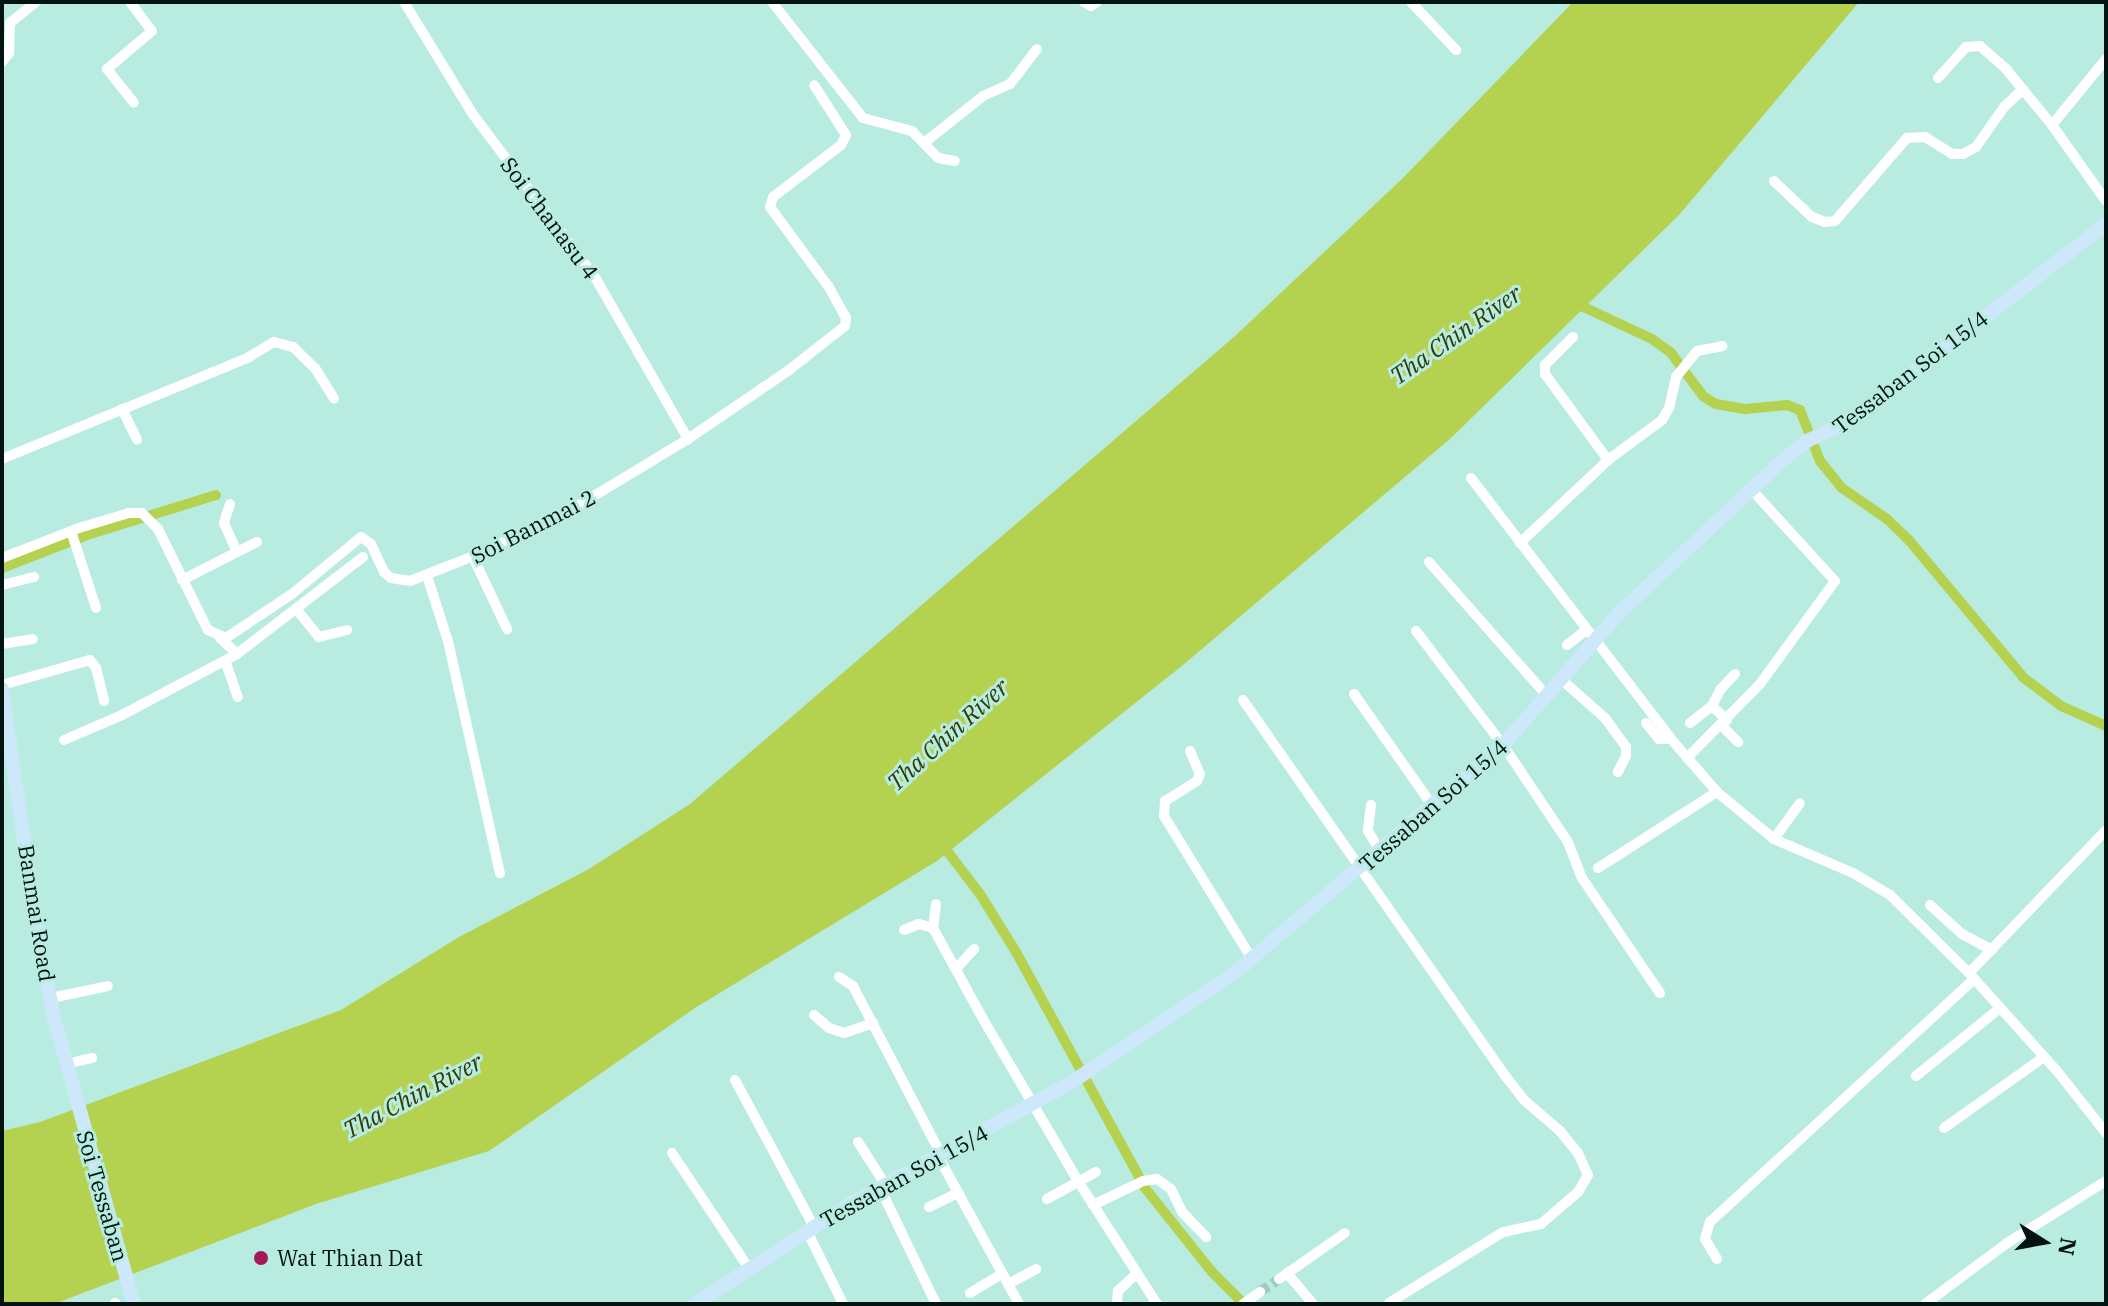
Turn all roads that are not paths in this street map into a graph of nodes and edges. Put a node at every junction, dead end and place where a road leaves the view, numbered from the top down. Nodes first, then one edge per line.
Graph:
1 (130, 2) edge
2 (404, 2) edge
3 (772, 2) edge
4 (1084, 2) edge
5 (1097, 2) edge
6 (1411, 2) edge
7 (30, 3) edge
8 (1037, 49) dead end
9 (1456, 50) dead end
10 (2106, 59) edge
11 (2, 62) edge
12 (1938, 78) dead end
13 (814, 85) dead end
14 (2023, 89) junction
15 (134, 103) dead end
16 (2052, 125) junction
17 (924, 143) junction
18 (955, 161) dead end
19 (1774, 181) dead end
20 (2106, 201) edge
21 (2106, 224) edge
22 (1573, 337) dead end
23 (1723, 346) dead end
24 (334, 399) dead end
25 (122, 409) junction
26 (688, 439) junction
27 (137, 440) dead end
28 (2, 459) edge
29 (1608, 460) junction
30 (1471, 478) dead end
31 (1752, 490) junction
32 (230, 504) dead end
33 (71, 531) junction
34 (257, 542) dead end
35 (1520, 543) junction
36 (237, 552) junction
37 (363, 557) dead end
38 (473, 557) junction
39 (2, 558) edge
40 (1429, 562) dead end
41 (427, 576) junction
42 (34, 577) dead end
43 (182, 580) junction
44 (2, 585) edge
45 (96, 608) dead end
46 (297, 610) junction
47 (507, 629) dead end
48 (347, 630) dead end
49 (1416, 631) dead end
50 (1590, 635) junction
51 (220, 638) junction
52 (33, 639) dead end
53 (2, 644) edge
54 (1567, 645) dead end
55 (237, 654) junction
56 (226, 663) junction
57 (1735, 674) dead end
58 (1562, 680) junction
59 (2, 687) edge
60 (1354, 694) dead end
61 (1547, 696) junction
62 (238, 697) dead end
63 (1243, 700) dead end
64 (104, 701) dead end
65 (1712, 706) junction
66 (1646, 723) dead end
67 (1690, 723) dead end
68 (1724, 723) junction
69 (1671, 739) junction
70 (64, 740) dead end
71 (1738, 742) dead end
72 (1503, 745) junction
73 (1190, 751) dead end
74 (1687, 758) junction
75 (1618, 772) dead end
76 (1717, 792) junction
77 (1800, 803) dead end
78 (1371, 805) dead end
79 (1432, 805) junction
80 (2106, 830) edge
81 (1774, 839) junction
82 (1380, 851) junction
83 (1363, 867) junction
84 (1598, 868) dead end
85 (500, 873) dead end
86 (936, 904) dead end
87 (1930, 905) dead end
88 (933, 928) junction
89 (904, 930) dead end
90 (974, 949) dead end
91 (1992, 950) junction
92 (1252, 959) junction
93 (956, 969) junction
94 (1971, 976) junction
95 (839, 977) dead end
96 (108, 986) dead end
97 (1660, 993) dead end
98 (51, 998) junction
99 (2000, 1008) junction
100 (814, 1015) dead end
101 (873, 1023) junction
102 (2044, 1057) junction
103 (92, 1058) dead end
104 (66, 1064) junction
105 (1916, 1076) dead end
106 (735, 1080) dead end
107 (73, 1088) joint
108 (1032, 1103) junction
109 (1944, 1128) dead end
110 (2106, 1133) edge
111 (858, 1142) dead end
112 (672, 1153) dead end
113 (940, 1155) junction
114 (1096, 1172) dead end
115 (1078, 1181) junction
116 (2106, 1181) edge
117 (883, 1186) junction
118 (958, 1193) junction
119 (1047, 1199) dead end
120 (1093, 1205) junction
121 (929, 1207) dead end
122 (810, 1229) junction
123 (1345, 1233) dead end
124 (1206, 1237) dead end
125 (1717, 1259) dead end
126 (748, 1267) junction
127 (1036, 1269) dead end
128 (1136, 1274) junction
129 (1005, 1279) junction
130 (970, 1293) dead end
131 (1117, 1302) dead end
132 (1389, 1303) edge
133 (134, 1304) edge
134 (695, 1304) edge
135 (843, 1304) edge
136 (936, 1304) edge
137 (1019, 1304) edge
138 (1157, 1304) edge
139 (1313, 1304) edge
140 (1925, 1304) edge

1 - 15 street
2 - 26 street, Soi Chanasu 4
3 - 17 street
4 - 5 street
6 - 9 street
7 - 11 street
8 - 17 street
10 - 16 street
12 - 14 street
13 - 26 street, Soi Banmai 2
14 - 16 street
14 - 19 street
16 - 20 street
17 - 18 street
21 - 31 street, Tessaban Soi 15/4
22 - 29 street
23 - 29 street
24 - 25 street
25 - 27 street
25 - 28 street
26 - 38 street, Soi Banmai 2
29 - 35 street
30 - 35 street
31 - 50 street, Tessaban Soi 15/4
31 - 68 street
32 - 36 street
33 - 39 street
33 - 43 street
33 - 45 street
34 - 36 street
35 - 50 street
36 - 43 street
37 - 46 street
38 - 41 street, Soi Banmai 2
38 - 47 street
40 - 61 street
41 - 51 street, Soi Banmai 2
41 - 85 street
42 - 44 street
43 - 51 street
46 - 48 street
46 - 55 street
49 - 72 street
50 - 54 street
50 - 58 street, Tessaban Soi 15/4
50 - 69 street
51 - 55 street
52 - 53 street
55 - 56 street
56 - 62 street
56 - 70 street
57 - 65 street
58 - 61 street, Tessaban Soi 15/4
58 - 75 street
59 - 64 street
59 - 98 street, Banmai Road
60 - 79 street
61 - 72 street, Tessaban Soi 15/4
63 - 83 street
65 - 67 street
65 - 68 street
66 - 69 street
68 - 71 street
68 - 74 street
69 - 74 street
72 - 79 street, Tessaban Soi 15/4
72 - 97 street
73 - 92 street
74 - 76 street
76 - 81 street
76 - 84 street
77 - 81 street
78 - 82 street
79 - 82 street, Tessaban Soi 15/4
80 - 91 street
81 - 94 street
82 - 83 street, Tessaban Soi 15/4
83 - 92 street, Tessaban Soi 15/4
83 - 132 street
86 - 88 street
87 - 91 street
88 - 89 street
88 - 93 street
90 - 93 street
91 - 94 street
92 - 108 street, Tessaban Soi 15/4
93 - 108 street
94 - 99 street
94 - 125 street
95 - 101 street
96 - 98 street
98 - 104 street, Banmai Road
99 - 102 street
99 - 105 street
100 - 101 street
101 - 113 street
102 - 109 street
102 - 110 street
103 - 104 street
104 - 107 street, Banmai Road
106 - 122 street
107 - 133 street, Soi Tessaban
108 - 113 street, Tessaban Soi 15/4
108 - 115 street
111 - 117 street
112 - 126 street
113 - 117 street, Tessaban Soi 15/4
113 - 118 street
114 - 115 street
115 - 119 street
115 - 120 street
116 - 140 street
117 - 122 street, Tessaban Soi 15/4
117 - 136 street
118 - 121 street
118 - 129 street
120 - 124 street
120 - 128 street
122 - 126 street, Tessaban Soi 15/4
122 - 135 street
123 - 139 street
126 - 134 street, Tessaban Soi 15/4
127 - 129 street
128 - 131 street
128 - 138 street
129 - 130 street
129 - 137 street

